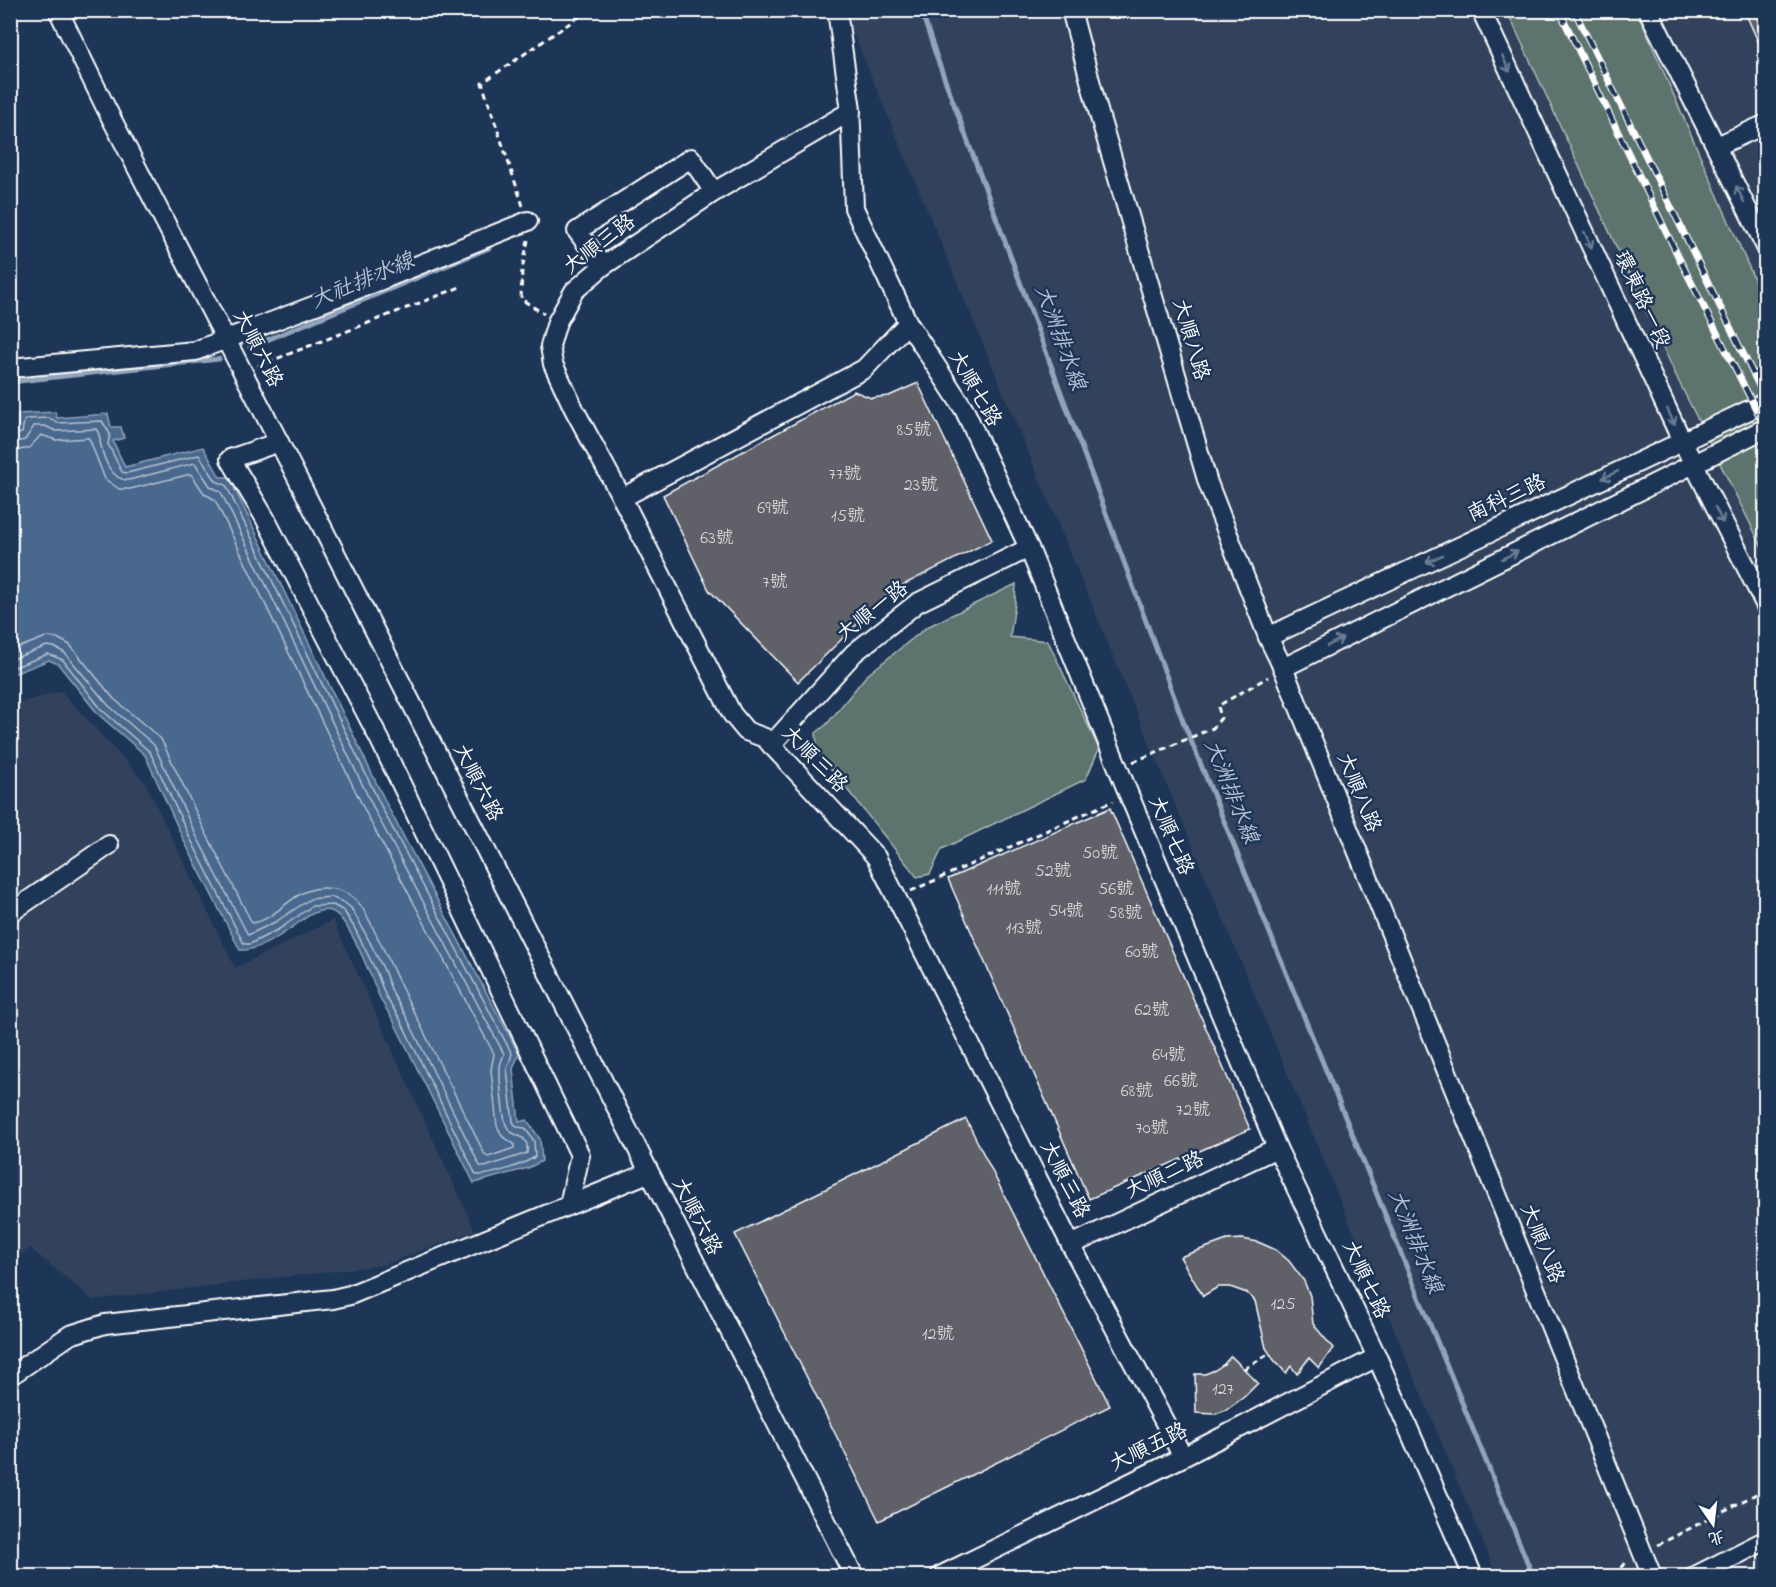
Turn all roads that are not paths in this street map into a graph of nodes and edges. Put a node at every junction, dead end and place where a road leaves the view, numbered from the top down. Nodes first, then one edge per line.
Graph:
1 (58, 10) edge
2 (839, 10) edge
3 (1071, 10) edge
4 (1482, 10) edge
5 (1648, 10) edge
6 (851, 111) junction
7 (1766, 124) edge
8 (1717, 146) junction
9 (714, 192) junction
10 (528, 221) road end
11 (1766, 247) edge
12 (603, 266) junction
13 (908, 323) junction
14 (226, 340) junction
15 (10, 368) edge
16 (1766, 402) edge
17 (1766, 428) edge
18 (279, 441) junction
19 (1682, 441) junction
20 (1692, 464) junction
21 (622, 498) junction
22 (1029, 548) junction
23 (1766, 606) edge
24 (1268, 637) junction
25 (1283, 668) junction
26 (771, 745) junction
27 (109, 845) dead end
28 (10, 913) edge
29 (1278, 1148) junction
30 (648, 1173) junction
31 (569, 1205) junction
32 (1071, 1245) junction
33 (1377, 1357) junction
34 (10, 1376) edge
35 (1183, 1457) junction
36 (1766, 1540) edge
37 (854, 1576) edge
38 (940, 1576) edge
39 (1473, 1576) edge
40 (1652, 1576) edge
41 (1695, 1576) edge

1 - 14 street, 大順六路
2 - 6 street, 大順七路
3 - 24 street, 大順八路
4 -> 19 street, 環東路一段
5 - 8 street
6 - 9 street, 大順三路
6 - 13 street, 大順七路
7 - 8 street
11 -> 8 street
9 - 12 street, 大順三路
9 - 12 street
10 - 14 street
12 - 21 street, 大順三路
13 - 21 street
13 - 22 street, 大順七路
14 - 15 street
14 - 18 street, 大順六路
16 - 19 street, 南科三路
17 - 20 street
18 - 30 street, 大順六路
18 - 31 street
19 - 20 street, 環東路一段
19 -> 24 street, 南科三路
20 -> 23 street, 環東路一段
25 -> 20 street
21 - 26 street, 大順三路
22 - 26 street, 大順一路
22 - 29 street, 大順七路
24 - 25 street, 大順八路
25 - 40 street, 大順八路
26 - 32 street, 大順三路
27 - 28 street
29 - 32 street, 大順二路
29 - 33 street, 大順七路
30 - 31 street
30 - 37 street, 大順六路
31 - 34 street
32 - 35 street, 大順三路
33 - 35 street, 大順五路
33 - 39 street, 大順七路
35 - 38 street, 大順五路
36 - 41 street

